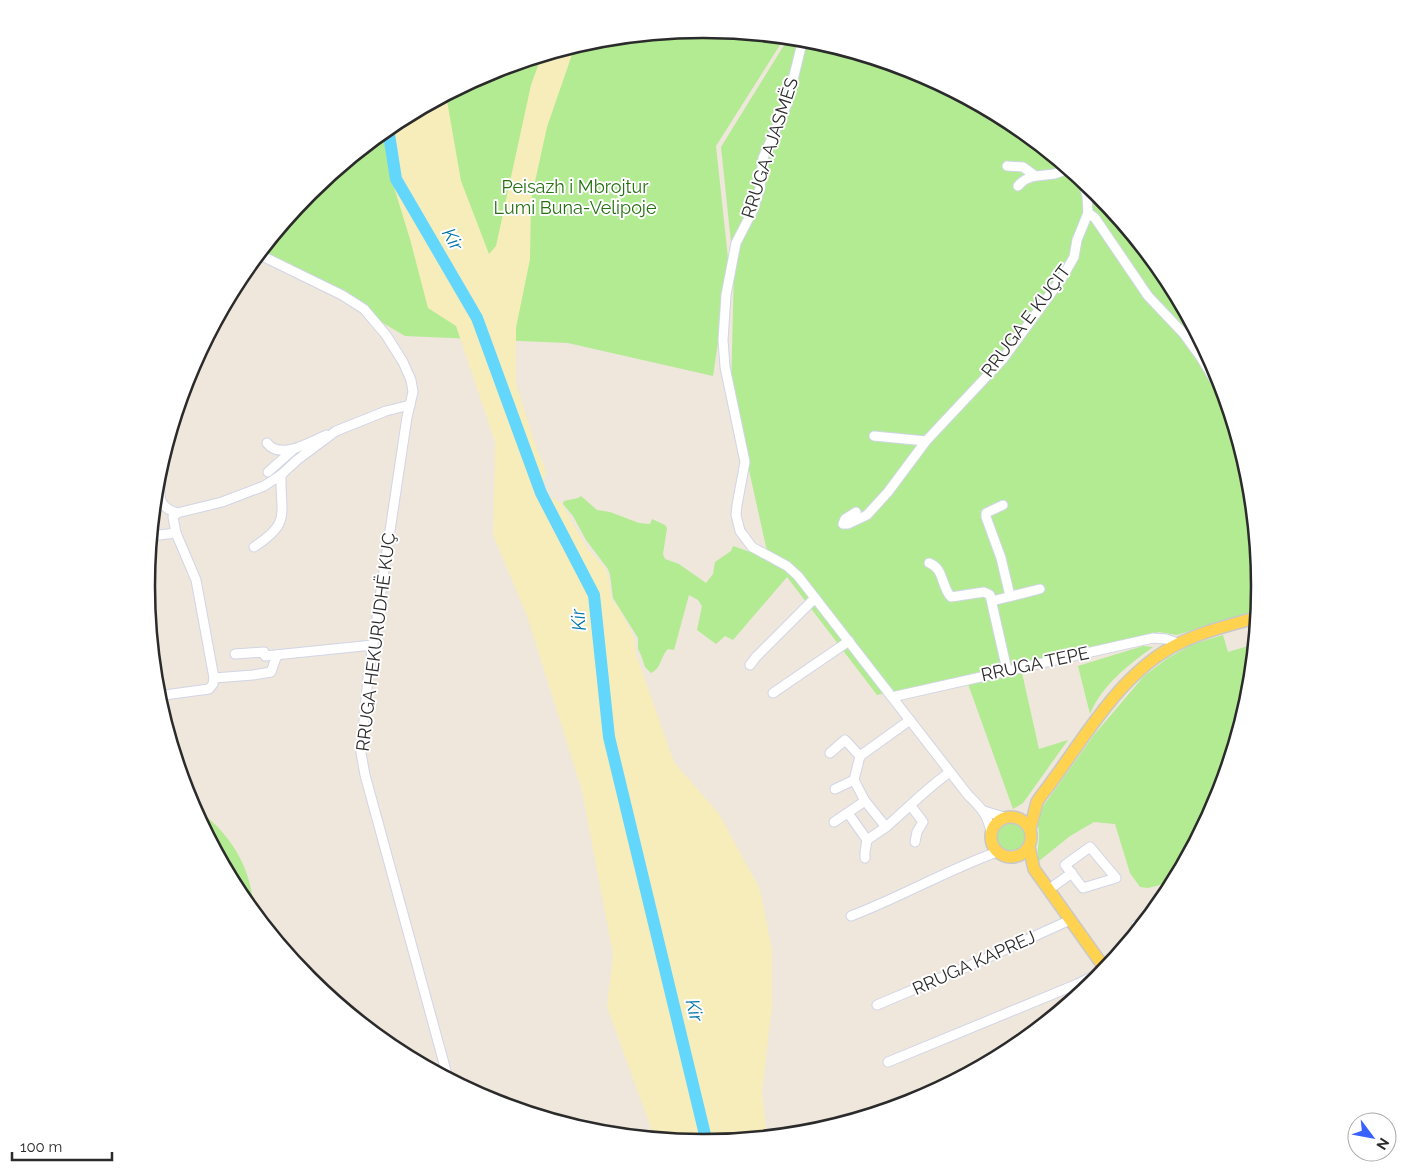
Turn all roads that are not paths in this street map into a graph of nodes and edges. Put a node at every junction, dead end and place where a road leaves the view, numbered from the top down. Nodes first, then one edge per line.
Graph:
1 (801, 46) edge
2 (1007, 166) dead end
3 (1062, 172) edge
4 (1034, 175) junction
5 (1018, 186) dead end
6 (1086, 194) edge
7 (1088, 213) junction
8 (264, 257) edge
9 (1192, 336) edge
10 (1188, 339) junction
11 (1204, 362) edge
12 (410, 405) junction
13 (336, 431) junction
14 (874, 436) dead end
15 (926, 441) junction
16 (267, 443) dead end
17 (295, 449) junction
18 (268, 472) dead end
19 (281, 475) junction
20 (162, 503) edge
21 (1003, 505) dead end
22 (856, 512) dead end
23 (177, 513) junction
24 (176, 533) junction
25 (158, 535) edge
26 (254, 547) dead end
27 (929, 563) dead end
28 (1040, 589) dead end
29 (1010, 596) junction
30 (815, 598) junction
31 (992, 601) junction
32 (1251, 619) edge
33 (849, 641) junction
34 (1178, 643) junction
35 (373, 645) junction
36 (235, 654) dead end
37 (278, 655) junction
38 (750, 665) dead end
39 (1007, 670) junction
40 (214, 678) junction
41 (773, 693) dead end
42 (166, 695) edge
43 (892, 696) junction
44 (910, 720) junction
45 (830, 753) dead end
46 (860, 756) junction
47 (950, 772) junction
48 (854, 780) junction
49 (835, 789) dead end
50 (865, 801) junction
51 (1037, 802) junction
52 (911, 806) junction
53 (984, 811) junction
54 (848, 813) junction
55 (1007, 817) junction
56 (834, 822) dead end
57 (886, 827) junction
58 (1030, 829) junction
59 (991, 832) junction
60 (867, 840) junction
61 (915, 842) dead end
62 (1028, 846) junction
63 (997, 852) junction
64 (1014, 857) junction
65 (865, 858) dead end
66 (1034, 869) junction
67 (1072, 873) junction
68 (1048, 890) junction
69 (851, 916) dead end
70 (1070, 920) junction
71 (1101, 963) edge
72 (1084, 981) edge
73 (877, 1005) dead end
74 (888, 1062) dead end
75 (446, 1070) edge

1 - 30 street, RRUGA AJASMËS
2 - 4 street
3 - 4 street
4 - 5 street
6 - 7 street
7 - 10 street
7 - 15 street, RRUGA E KUÇIT
8 - 12 street, RRUGA HEKURUDHË KUÇ
9 - 10 street
10 - 11 street
12 - 13 street
12 - 35 street, RRUGA HEKURUDHË KUÇ
13 - 17 street
13 - 19 street
14 - 15 street
15 - 22 street, RRUGA E KUÇIT
16 - 17 street
17 - 18 street
19 - 23 street
19 - 26 street
20 - 23 street
21 - 29 street
23 - 24 street
24 - 25 street
24 - 40 street
27 - 31 street
28 - 29 street
29 - 31 street
30 - 33 street
30 - 38 street
31 - 39 street
32 - 34 main road
33 - 41 street
33 - 43 street
34 - 39 street, RRUGA TEPE
34 - 51 main road
35 - 37 street
35 - 75 street, RRUGA HEKURUDHË KUÇ
36 - 37 street
37 - 40 street
39 - 43 street, RRUGA TEPE
40 - 42 street
43 - 44 street
44 - 46 street
44 - 47 street
45 - 46 street
46 - 48 street
47 - 52 street
47 - 53 street
48 - 49 street
48 - 50 street
50 - 54 street
50 - 57 street
51 - 55 main road
51 - 58 main road
52 - 57 street
52 - 61 street
53 - 55 street
53 - 59 street
54 - 56 street
54 - 60 street
55 - 58 main road
55 - 59 main road
57 - 60 street
58 - 62 main road
59 - 63 main road
60 - 65 street
62 - 64 main road
62 - 66 main road
63 - 64 main road
63 - 69 street
64 - 66 main road
66 - 68 main road
67 - 67 street
67 - 68 street
68 - 70 main road
70 - 71 main road
70 - 73 street, RRUGA KAPREJ
72 - 74 street

